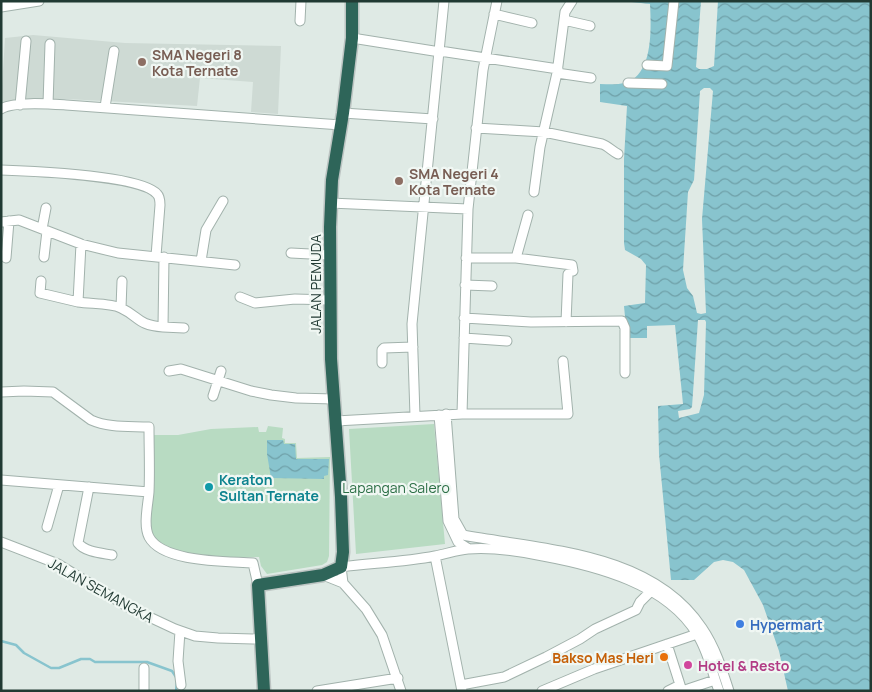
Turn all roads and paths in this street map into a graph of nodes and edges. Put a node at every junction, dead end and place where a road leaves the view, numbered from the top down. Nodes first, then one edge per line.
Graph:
1 (40, 1) edge
2 (301, 1) edge
3 (352, 1) edge
4 (444, 1) edge
5 (497, 1) edge
6 (572, 1) edge
7 (674, 1) edge
8 (1, 8) edge
9 (494, 14) junction
10 (564, 20) junction
11 (300, 21) dead end
12 (532, 24) dead end
13 (590, 26) dead end
14 (352, 38) junction
15 (26, 41) dead end
16 (50, 44) dead end
17 (114, 51) dead end
18 (440, 52) junction
19 (484, 59) junction
20 (558, 71) junction
21 (591, 78) dead end
22 (628, 83) dead end
23 (48, 104) junction
24 (20, 105) junction
25 (105, 107) junction
26 (2, 108) edge
27 (342, 119) junction
28 (433, 119) junction
29 (476, 128) junction
30 (544, 132) junction
31 (618, 154) dead end
32 (1, 170) edge
33 (534, 192) dead end
34 (223, 201) dead end
35 (330, 203) junction
36 (46, 208) dead end
37 (424, 208) junction
38 (468, 209) junction
39 (528, 215) dead end
40 (5, 221) edge
41 (44, 230) junction
42 (81, 244) junction
43 (292, 253) dead end
44 (330, 255) junction
45 (44, 257) dead end
46 (160, 257) junction
47 (6, 258) dead end
48 (466, 258) junction
49 (516, 258) junction
50 (202, 261) junction
51 (235, 265) dead end
52 (41, 281) dead end
53 (122, 281) dead end
54 (465, 285) junction
55 (492, 286) dead end
56 (240, 297) dead end
57 (330, 300) junction
58 (78, 302) junction
59 (121, 308) junction
60 (464, 318) junction
61 (566, 322) junction
62 (163, 327) junction
63 (184, 328) dead end
64 (464, 338) junction
65 (507, 341) dead end
66 (413, 347) junction
67 (563, 361) dead end
68 (382, 363) dead end
69 (169, 370) dead end
70 (221, 371) dead end
71 (625, 374) dead end
72 (218, 381) junction
73 (1, 392) edge
74 (213, 396) dead end
75 (334, 399) junction
76 (462, 414) junction
77 (442, 415) junction
78 (414, 416) junction
79 (336, 421) junction
80 (1, 480) edge
81 (59, 485) junction
82 (89, 487) junction
83 (149, 492) junction
84 (47, 527) dead end
85 (1, 542) edge
86 (458, 543) junction
87 (112, 554) dead end
88 (435, 556) junction
89 (341, 567) junction
90 (323, 575) junction
91 (343, 583) junction
92 (258, 585) junction
93 (655, 590) junction
94 (180, 631) junction
95 (697, 634) junction
96 (261, 638) junction
97 (667, 644) junction
98 (708, 647) junction
99 (144, 668) dead end
100 (398, 678) junction
101 (715, 680) junction
102 (181, 685) dead end
103 (680, 685) junction
104 (462, 688) edge
105 (144, 691) edge
106 (264, 691) edge
107 (317, 691) edge
108 (401, 691) edge
109 (542, 691) edge
110 (668, 691) edge
111 (719, 691) edge
112 (729, 691) edge

1 - 8 street
2 - 11 street
3 - 14 highway, JALAN PEMUDA
4 - 18 street
5 - 9 street
6 - 10 street
7 - 22 street
9 - 12 street
9 - 19 street
10 - 13 street
10 - 20 street
14 - 18 street
14 - 27 highway, JALAN PEMUDA
15 - 24 street
16 - 23 street
17 - 25 street
18 - 19 street
18 - 28 street
19 - 20 street
19 - 29 street
20 - 21 street
20 - 30 street
23 - 24 street
23 - 25 street
24 - 26 street
25 - 27 street
27 - 28 street
27 - 35 highway, JALAN PEMUDA
28 - 37 street
29 - 30 street
29 - 38 street
30 - 31 street
30 - 33 street
32 - 46 street
34 - 50 street
35 - 37 street
35 - 44 highway, JALAN PEMUDA
36 - 41 street
37 - 38 street
37 - 66 street
38 - 48 street
39 - 49 street
40 - 41 street
40 - 47 street
41 - 42 street
41 - 45 street
42 - 46 street
42 - 58 street
43 - 44 street
44 - 57 highway, JALAN PEMUDA
46 - 50 street
46 - 62 street
48 - 49 street
48 - 54 street
49 - 61 street
50 - 51 street
52 - 58 street
53 - 59 street
54 - 55 street
54 - 60 street
56 - 57 street
57 - 75 highway, JALAN PEMUDA
58 - 59 street
59 - 62 street
60 - 61 street
60 - 64 street
61 - 71 street
62 - 63 street
64 - 65 street
64 - 76 street
66 - 68 street
66 - 78 street
67 - 76 street
69 - 72 street
70 - 72 street
72 - 74 street
72 - 75 street
73 - 83 street
75 - 79 highway, JALAN PEMUDA
76 - 77 street
77 - 78 street
77 - 86 street
78 - 79 street
79 - 89 highway, JALAN PEMUDA
80 - 81 street
81 - 82 street
81 - 84 street
82 - 83 street
82 - 87 street
83 - 92 street
85 - 94 street, JALAN SEMANGKA
86 - 88 street
86 - 93 street
86 - 93 street
88 - 89 street
88 - 104 street
89 - 90 highway
89 - 91 street
90 - 91 street
90 - 92 highway
91 - 100 street
92 - 96 highway
93 - 95 street
93 - 98 street
93 - 104 street
94 - 96 street, JALAN SEMANGKA
94 - 102 street
95 - 97 street
95 - 98 street
96 - 106 highway
97 - 103 street
97 - 109 street
98 - 101 street
98 - 112 street
99 - 105 street
100 - 107 street
100 - 108 street
101 - 103 street
101 - 111 street
103 - 110 street

